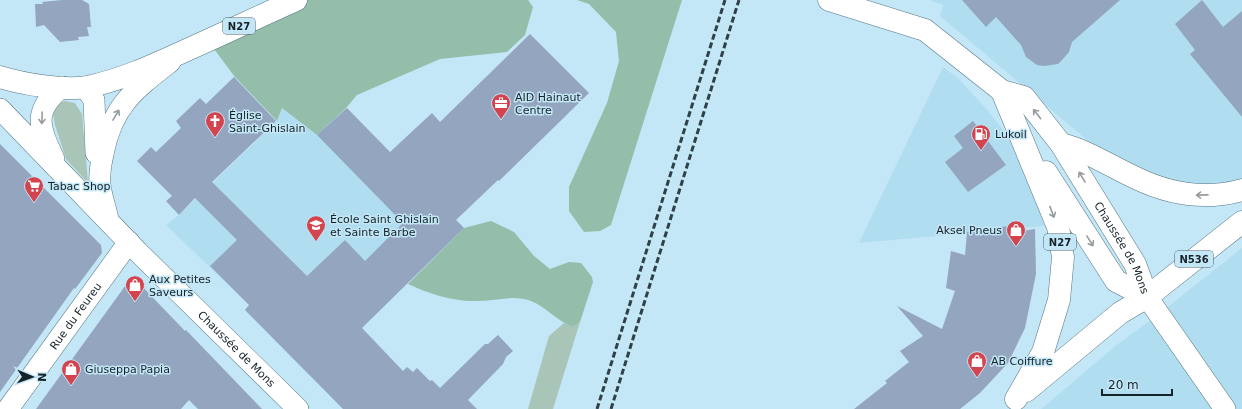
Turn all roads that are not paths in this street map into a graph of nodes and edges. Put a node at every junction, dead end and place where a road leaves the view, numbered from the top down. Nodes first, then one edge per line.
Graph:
1 (296, 0) edge
2 (828, 0) edge
3 (181, 53) junction
4 (0, 77) edge
5 (62, 87) junction
6 (85, 87) junction
7 (1002, 91) junction
8 (0, 109) edge
9 (1021, 137) junction
10 (1061, 144) junction
11 (60, 170) junction
12 (100, 184) junction
13 (1242, 190) edge
14 (108, 221) junction
15 (1242, 222) edge
16 (129, 242) junction
17 (1147, 297) junction
18 (1010, 404) edge
19 (8, 409) edge
20 (298, 409) edge
21 (1224, 409) edge

1 - 3 main road, N27
2 - 7 main road, Chaussée de Mons
3 - 6 main road, N27
12 -> 3 street
4 - 5 main road, N27
5 - 6 main road, N27
5 -> 11 street
6 - 12 street
7 - 9 main road, Chaussée de Mons
10 -> 7 main road, Chaussée de Mons
8 - 11 street, Chaussée de Mons
9 -> 17 main road, Chaussée de Mons / N27
9 -> 18 main road, Chaussée de Mons / N27
13 -> 10 main road
17 -> 10 main road, Chaussée de Mons
11 - 14 street, Chaussée de Mons
12 - 14 street
14 - 16 street, Chaussée de Mons
15 - 17 main road, N536
16 - 19 street, Rue du Feureu
16 - 20 street, Chaussée de Mons
17 - 18 main road, N27
17 - 21 street

